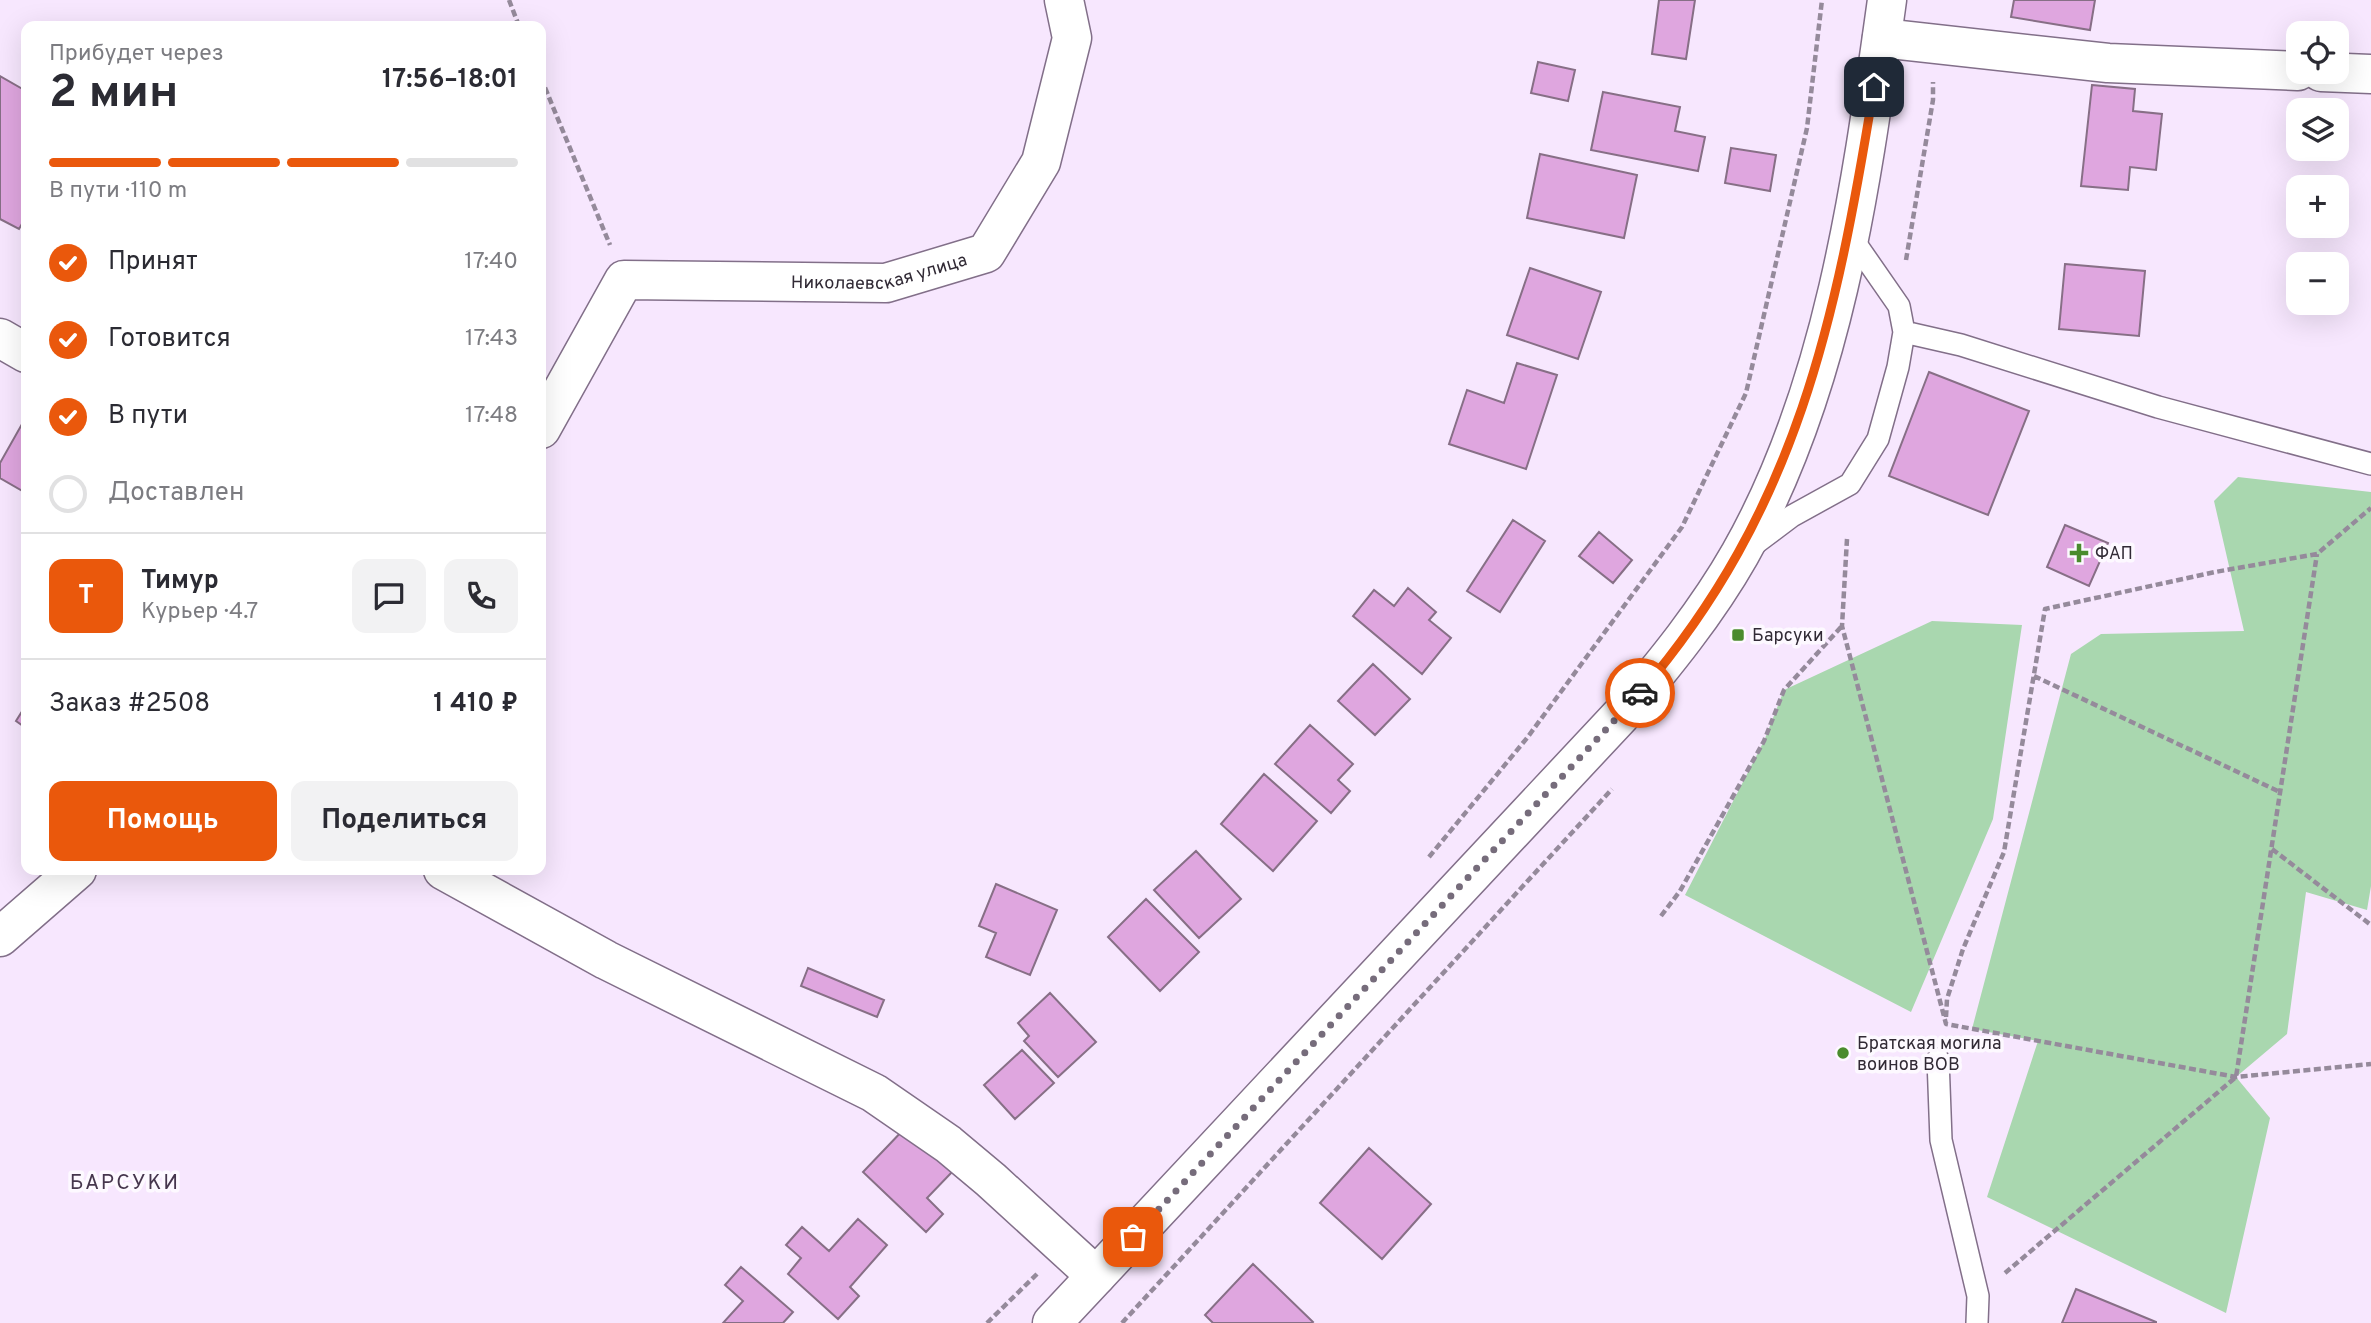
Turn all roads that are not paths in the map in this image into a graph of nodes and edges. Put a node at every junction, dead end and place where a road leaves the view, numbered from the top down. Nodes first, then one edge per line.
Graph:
1 (1064, 0) edge
2 (1887, 0) edge
3 (1882, 38) junction
4 (2286, 70) edge
5 (2349, 73) edge
6 (2371, 74) edge
7 (1849, 234) junction
8 (1904, 332) junction
9 (0, 338) edge
10 (21, 350) edge
11 (546, 420) edge
12 (2371, 464) edge
13 (1740, 555) junction
14 (71, 875) edge
15 (452, 875) edge
16 (0, 937) edge
17 (1938, 1059) road end
18 (1096, 1276) junction
19 (1052, 1323) edge
20 (1977, 1323) edge

1 - 11 street, Николаевская улица
2 - 3 street
3 - 4 street
3 - 7 street
5 - 6 street
7 - 8 lane
7 - 13 street
8 - 12 lane
8 - 13 lane
9 - 10 street
13 - 18 street
14 - 16 street
15 - 18 street
17 - 20 lane
18 - 19 street

